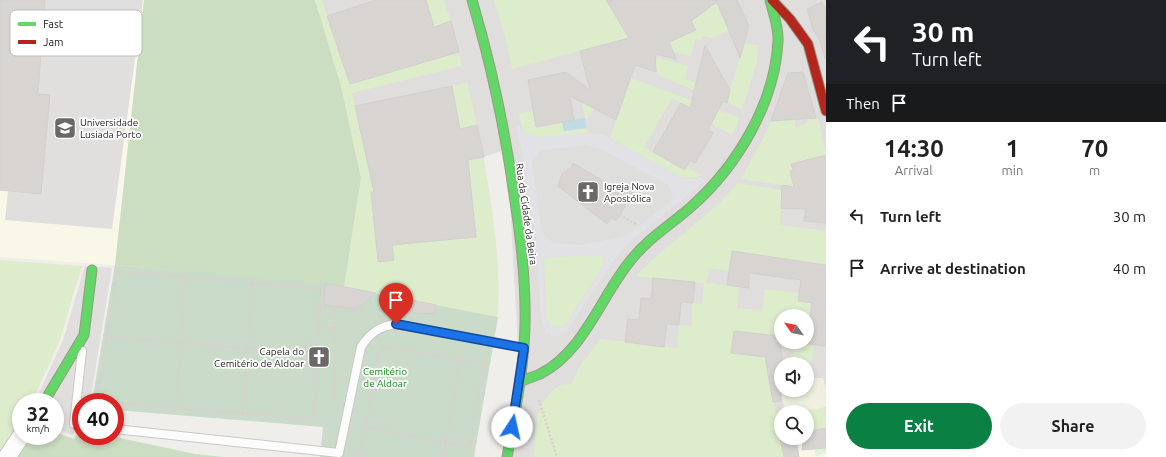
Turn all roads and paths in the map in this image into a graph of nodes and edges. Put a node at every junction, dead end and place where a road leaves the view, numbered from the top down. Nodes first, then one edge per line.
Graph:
1 (472, 0) edge
2 (771, 0) edge
3 (826, 111) edge
4 (620, 215) dead end
5 (639, 227) dead end
6 (92, 270) dead end
7 (185, 277) junction
8 (253, 283) junction
9 (320, 308) junction
10 (335, 309) junction
11 (365, 312) dead end
12 (319, 327) junction
13 (335, 327) junction
14 (84, 335) junction
15 (106, 337) junction
16 (180, 343) junction
17 (248, 348) junction
18 (524, 348) junction
19 (303, 352) junction
20 (308, 352) dead end
21 (460, 360) junction
22 (532, 378) junction
23 (520, 382) junction
24 (49, 393) edge
25 (77, 393) edge
26 (98, 393) edge
27 (124, 404) edge
28 (334, 405) dead end
29 (176, 408) junction
30 (242, 413) junction
31 (358, 419) dead end
32 (357, 426) junction
33 (365, 428) junction
34 (124, 429) edge
35 (356, 433) dead end
36 (445, 443) junction
37 (15, 445) edge
38 (353, 447) dead end
39 (352, 456) edge
40 (360, 456) edge
41 (6, 457) edge
42 (368, 457) edge
43 (443, 457) edge
44 (507, 457) edge
45 (557, 457) edge

1 - 18 street, Rua da Cidade da Beira
2 - 3 street
2 - 22 street
4 - 5 path
6 - 14 street
7 - 8 path
7 - 15 path
7 - 16 path
8 - 9 path
8 - 17 path
9 - 10 path
9 - 12 path
10 - 11 path
10 - 13 path
12 - 13 path
12 - 19 path
13 - 28 path
14 - 24 street
14 - 25 lane
15 - 16 path
15 - 26 path
16 - 17 path
16 - 29 path
17 - 19 path
17 - 30 path
18 - 23 street, Rua da Cidade da Beira
18 - 34 lane
19 - 20 path
19 - 30 path
21 - 33 path
21 - 36 path
21 - 36 path
22 - 23 street
22 - 45 path
23 - 44 street, Rua da Cidade da Beira
27 - 29 path
29 - 30 path
31 - 32 path
32 - 33 path
32 - 35 path
33 - 36 path
33 - 40 path
36 - 43 path
37 - 41 street
38 - 39 path
39 - 40 path
40 - 42 path

